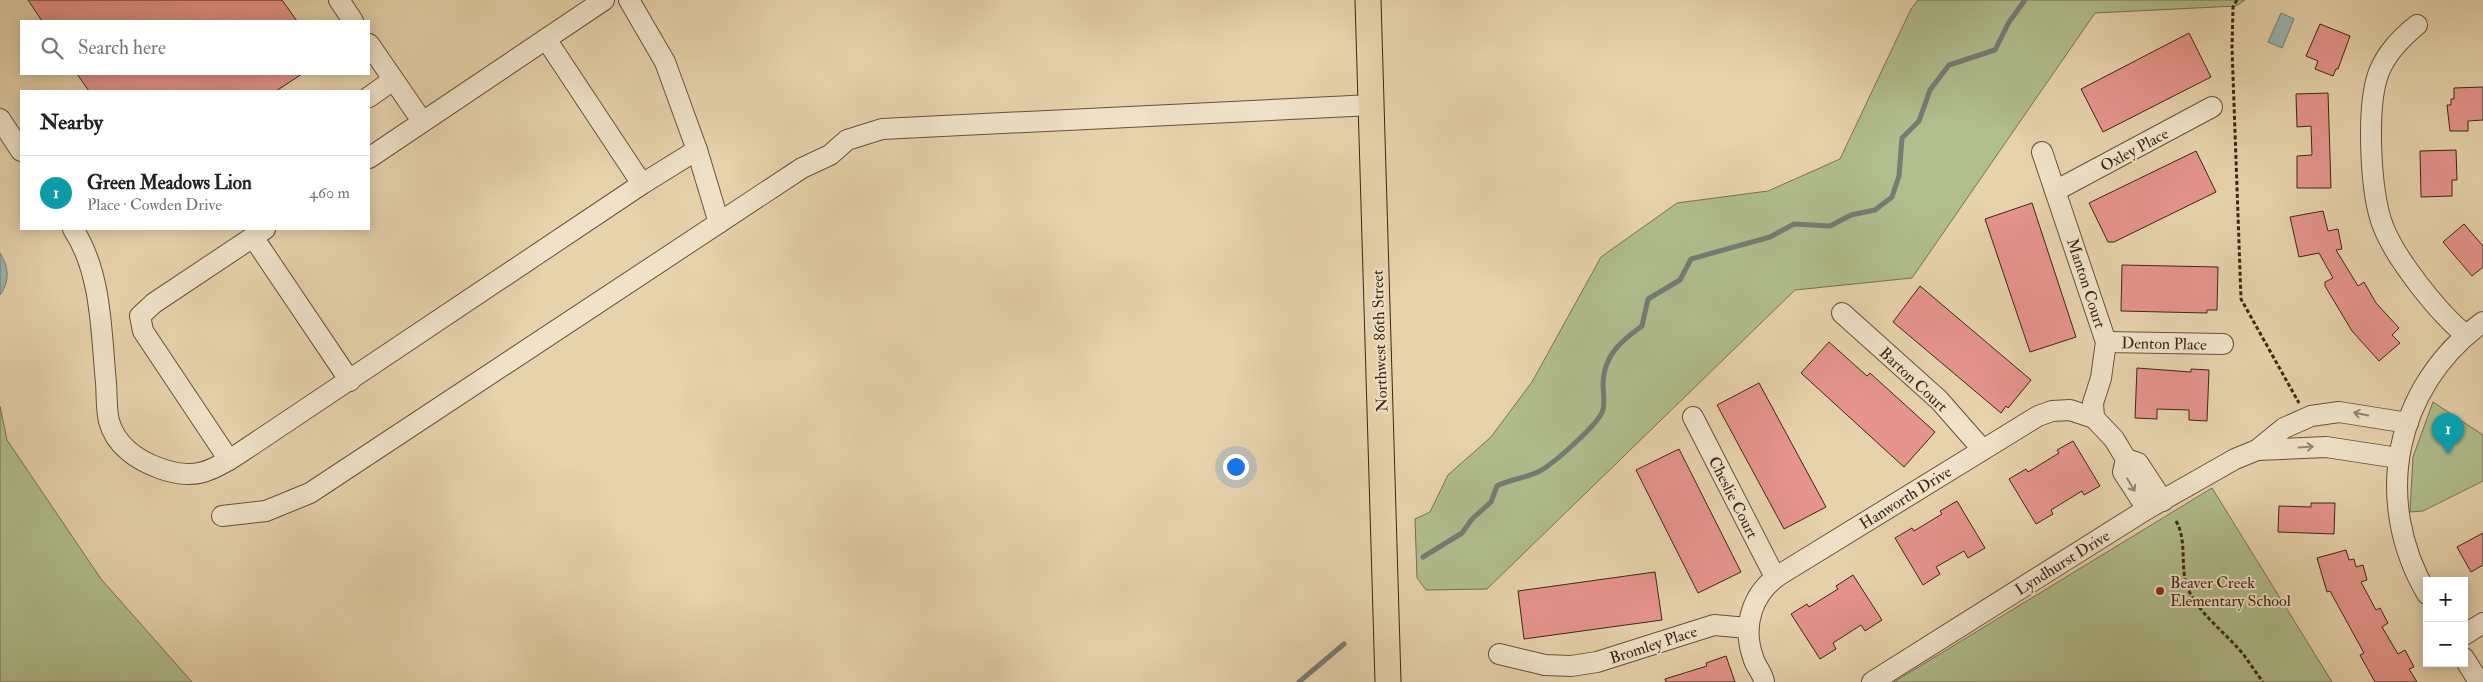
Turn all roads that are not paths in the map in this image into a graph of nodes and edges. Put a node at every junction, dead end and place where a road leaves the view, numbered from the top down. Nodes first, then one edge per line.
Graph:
1 (339, 0) edge
2 (604, 0) edge
3 (629, 0) edge
4 (1368, 0) edge
5 (352, 20) edge
6 (2417, 25) dead end
7 (546, 39) junction
8 (370, 46) edge
9 (393, 80) junction
10 (370, 96) edge
11 (1372, 106) junction
12 (2212, 107) dead end
13 (0, 119) edge
14 (422, 121) junction
15 (20, 149) edge
16 (697, 150) junction
17 (2042, 152) dead end
18 (370, 157) edge
19 (642, 184) junction
20 (2056, 191) junction
21 (719, 223) junction
22 (73, 230) edge
23 (259, 233) edge
24 (1842, 313) dead end
25 (2483, 322) edge
26 (2466, 335) junction
27 (2106, 342) junction
28 (2223, 344) dead end
29 (350, 381) junction
30 (1692, 417) dead end
31 (2094, 418) junction
32 (2408, 423) junction
33 (1982, 450) junction
34 (2257, 450) junction
35 (2398, 458) junction
36 (229, 460) junction
37 (2155, 505) junction
38 (222, 516) dead end
39 (1775, 577) junction
40 (2423, 586) edge
41 (2483, 624) edge
42 (1748, 628) junction
43 (2468, 633) edge
44 (1499, 654) dead end
45 (2468, 664) edge
46 (1766, 681) edge
47 (1388, 682) edge
48 (1872, 682) edge
49 (2479, 682) edge

1 - 5 street
2 - 7 street
3 - 16 street
4 - 11 main road, Northwest 86th Street
6 - 26 street
7 - 14 street
7 - 19 street
8 - 9 street
9 - 10 street
9 - 14 street
11 - 21 street
11 - 47 main road, Northwest 86th Street
12 - 20 street, Oxley Place
13 - 15 street
14 - 18 street
16 - 19 street
16 - 21 street
17 - 20 street, Manton Court
19 - 29 street
20 - 27 street, Manton Court
21 - 38 street
22 - 36 street
23 - 29 street
23 - 36 street
24 - 33 street, Barton Court
25 - 26 street
26 - 32 street
27 - 28 street, Denton Place
27 - 31 street, Manton Court
29 - 36 street
30 - 39 street, Cheslie Court
31 - 33 street, Hanworth Drive
31 - 37 street, Hanworth Drive
32 -> 34 street, Lyndhurst Drive
32 - 35 street
33 - 39 street, Hanworth Drive
34 -> 35 street, Lyndhurst Drive
34 - 37 street, Lyndhurst Drive
35 - 40 street
37 - 48 street, Lyndhurst Drive
39 - 42 street, Hanworth Drive
41 - 43 street
42 - 44 street, Bromley Place
42 - 46 street, Hanworth Drive
45 - 49 street

